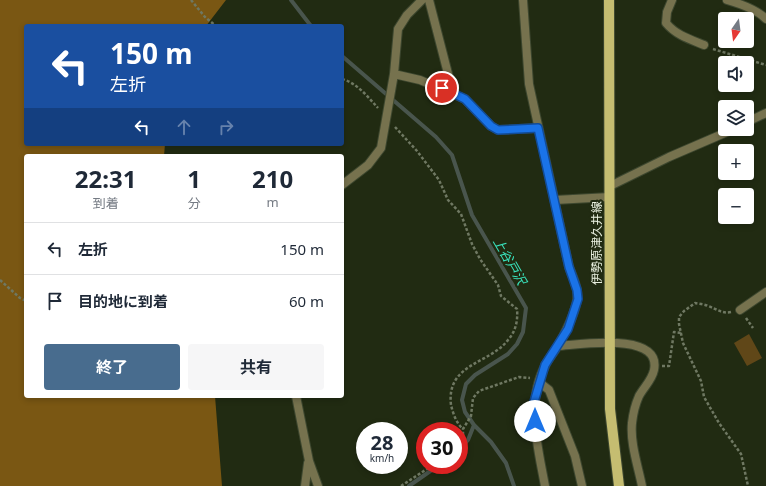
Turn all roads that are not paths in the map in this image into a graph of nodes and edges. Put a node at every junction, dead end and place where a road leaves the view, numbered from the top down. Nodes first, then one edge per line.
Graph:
1 (422, 0) edge
2 (428, 0) edge
3 (523, 0) edge
4 (609, 0) edge
5 (672, 0) edge
6 (727, 0) edge
7 (766, 18) edge
8 (704, 45) road end
9 (394, 74) junction
10 (454, 93) junction
11 (766, 113) edge
12 (754, 119) edge
13 (538, 128) junction
14 (718, 136) edge
15 (344, 183) edge
16 (610, 186) junction
17 (610, 197) junction
18 (555, 200) junction
19 (766, 292) edge
20 (740, 310) road end
21 (610, 343) junction
22 (558, 346) junction
23 (540, 382) junction
24 (296, 398) edge
25 (309, 460) junction
26 (305, 486) edge
27 (318, 486) edge
28 (545, 486) edge
29 (582, 486) edge
30 (619, 486) edge
31 (642, 486) edge

1 - 9 street
2 - 10 street
3 - 13 street
4 - 16 main road, 伊勢原津久井線
5 - 8 street
6 - 7 street
9 - 10 street
9 - 15 street
10 - 13 street
11 - 12 street
13 - 18 street
14 - 16 street
16 - 17 main road, 伊勢原津久井線
17 - 18 street
17 - 21 main road, 伊勢原津久井線
18 - 22 street
19 - 20 street
21 - 22 street
21 - 30 main road, 伊勢原津久井線
21 - 31 street
22 - 23 street
23 - 28 street
23 - 29 street
24 - 25 street
25 - 26 street
25 - 27 street

